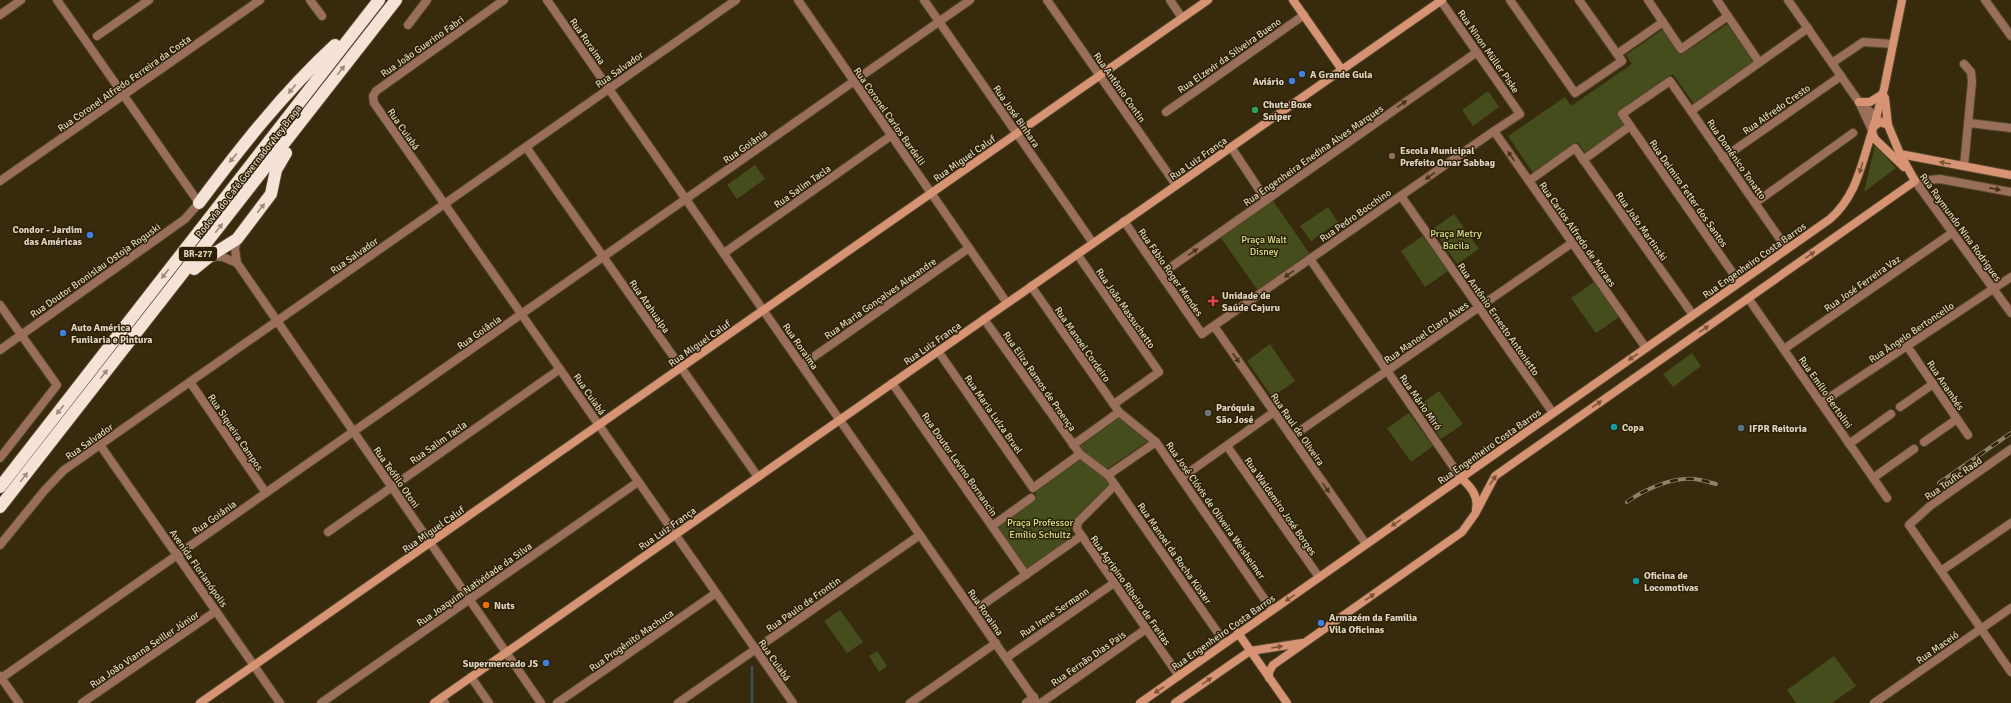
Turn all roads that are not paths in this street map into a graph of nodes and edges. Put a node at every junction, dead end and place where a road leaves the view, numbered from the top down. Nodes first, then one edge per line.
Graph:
1 (21, 0) edge
2 (57, 0) edge
3 (149, 0) edge
4 (260, 0) edge
5 (310, 0) edge
6 (379, 0) edge
7 (396, 0) edge
8 (427, 0) edge
9 (504, 0) edge
10 (547, 0) edge
11 (736, 0) edge
12 (798, 0) edge
13 (924, 0) edge
14 (970, 0) edge
15 (1047, 0) edge
16 (1170, 0) edge
17 (1208, 0) edge
18 (1294, 0) edge
19 (1442, 0) edge
20 (1510, 0) edge
21 (1579, 0) edge
22 (1648, 0) edge
23 (1717, 0) edge
24 (1788, 0) edge
25 (1902, 0) edge
26 (1985, 0) edge
27 (0, 15) edge
28 (1304, 15) junction
29 (322, 16) dead end
30 (1728, 16) junction
31 (1182, 18) junction
32 (939, 22) junction
33 (1663, 22) junction
34 (360, 23) junction
35 (408, 24) dead end
36 (1808, 28) junction
37 (97, 36) dead end
38 (2011, 36) edge
39 (1893, 44) junction
40 (1477, 52) junction
41 (1617, 54) junction
42 (1759, 62) junction
43 (1832, 63) junction
44 (1964, 64) dead end
45 (1342, 70) junction
46 (1100, 76) junction
47 (1841, 76) junction
48 (854, 81) junction
49 (609, 89) junction
50 (1884, 91) junction
51 (323, 93) junction
52 (123, 95) junction
53 (373, 96) joint
54 (1859, 102) junction
55 (1691, 111) junction
56 (1166, 112) dead end
57 (1520, 114) joint
58 (1622, 114) joint
59 (1876, 116) junction
60 (1969, 123) junction
61 (1630, 126) junction
62 (1887, 127) junction
63 (2011, 128) edge
64 (1872, 130) junction
65 (1494, 132) junction
66 (1853, 133) dead end
67 (1017, 134) junction
68 (892, 135) junction
69 (1877, 140) junction
70 (526, 147) junction
71 (1232, 147) junction
72 (1900, 154) junction
73 (1723, 158) junction
74 (1583, 160) junction
75 (1964, 166) junction
76 (1909, 172) junction
77 (2011, 175) edge
78 (0, 181) edge
79 (1529, 181) junction
80 (1915, 181) junction
81 (1176, 185) junction
82 (2011, 192) edge
83 (932, 193) junction
84 (1402, 196) junction
85 (686, 199) junction
86 (1266, 200) junction
87 (199, 203) junction
88 (1755, 203) junction
89 (445, 204) junction
90 (1124, 221) junction
91 (1952, 232) junction
92 (237, 239) junction
93 (1093, 243) junction
94 (1572, 243) junction
95 (969, 248) junction
96 (1787, 249) junction
97 (724, 253) junction
98 (1077, 254) junction
99 (210, 256) junction
100 (603, 257) junction
101 (1310, 259) junction
102 (237, 263) junction
103 (1161, 274) junction
104 (2011, 276) edge
105 (1739, 282) junction
106 (1031, 286) junction
107 (1993, 288) junction
108 (1748, 298) junction
109 (162, 301) junction
110 (1007, 303) junction
111 (0, 305) edge
112 (1479, 307) junction
113 (764, 310) junction
114 (2011, 313) edge
115 (522, 314) junction
116 (1692, 315) junction
117 (984, 319) junction
118 (277, 321) junction
119 (1214, 326) junction
120 (1202, 334) joint
121 (21, 335) junction
122 (1907, 346) junction
123 (1646, 348) junction
124 (1784, 349) junction
125 (0, 350) edge
126 (938, 351) junction
127 (802, 365) junction
128 (681, 368) junction
129 (560, 369) junction
130 (1387, 371) junction
131 (190, 382) junction
132 (892, 383) junction
133 (1933, 384) junction
134 (1114, 404) junction
135 (1821, 404) junction
136 (1900, 408) dead end
137 (1119, 412) junction
138 (1274, 412) junction
139 (1553, 413) junction
140 (1890, 414) dead end
141 (840, 419) junction
142 (1957, 419) junction
143 (599, 425) junction
144 (354, 432) junction
145 (1968, 435) dead end
146 (1291, 437) junction
147 (1156, 442) junction
148 (1924, 442) dead end
149 (1849, 444) junction
150 (100, 445) junction
151 (1073, 445) junction
152 (1227, 446) junction
153 (1914, 449) dead end
154 (2011, 449) edge
155 (1080, 454) junction
156 (0, 458) edge
157 (1108, 475) junction
158 (758, 477) junction
159 (1181, 478) junction
160 (1461, 478) junction
161 (1873, 478) junction
162 (638, 482) junction
163 (1115, 485) junction
164 (0, 487) edge
165 (392, 487) junction
166 (266, 493) junction
167 (1032, 498) dead end
168 (1887, 498) dead end
169 (0, 507) edge
170 (1475, 514) junction
171 (2011, 523) edge
172 (992, 526) junction
173 (328, 532) dead end
174 (675, 534) junction
175 (920, 535) junction
176 (1081, 536) junction
177 (430, 543) junction
178 (1366, 544) junction
179 (0, 545) edge
180 (177, 555) junction
181 (1941, 571) junction
182 (1026, 575) junction
183 (1319, 577) junction
184 (1114, 584) junction
185 (716, 593) junction
186 (470, 600) junction
187 (2011, 608) edge
188 (1272, 610) junction
189 (216, 611) junction
190 (974, 611) junction
191 (1146, 629) junction
192 (1981, 629) junction
193 (1238, 634) junction
194 (996, 643) junction
195 (1225, 643) junction
196 (1303, 643) junction
197 (756, 649) junction
198 (1250, 651) junction
199 (506, 653) junction
200 (1006, 658) junction
201 (254, 665) junction
202 (2011, 672) edge
203 (1179, 676) junction
204 (471, 677) junction
205 (0, 678) edge
206 (1269, 678) junction
207 (443, 700) edge
208 (1036, 700) edge
209 (19, 703) edge
210 (82, 703) edge
211 (200, 703) edge
212 (280, 703) edge
213 (321, 703) edge
214 (434, 703) edge
215 (489, 703) edge
216 (541, 703) edge
217 (557, 703) edge
218 (678, 703) edge
219 (793, 703) edge
220 (910, 703) edge
221 (1026, 703) edge
222 (1041, 703) edge
223 (1140, 703) edge
224 (1175, 703) edge
225 (1287, 703) edge
226 (1874, 703) edge

1 - 27 street
2 - 52 street
3 - 37 street
4 - 52 street, Rua Coronel Alfredo Ferreira da Costa
5 - 29 street
6 - 34 highway, Rodovia do Café Governador Ney Braga / BR-277
51 -> 7 highway, Rodovia do Café Governador Ney Braga / BR-277
8 - 35 street
9 - 53 street, Rua João Guerino Fabri
10 - 49 street, Rua Roraima
11 - 49 street, Rua Salvador
12 - 48 street, Rua Coronel Carlos Bardelli
13 - 32 street, Rua José Binhara
14 - 32 street, Rua Goiânia
15 - 46 street, Rua Antônio Contin
16 - 31 street
17 - 31 street, Rua Miguel Caluf
18 - 28 street
19 - 40 street, Rua Ninon Müller Piske
19 - 45 street, Rua Luiz França
20 - 41 street
21 - 41 street
22 - 33 street
23 - 30 street
24 - 36 street, Rua Raymundo Nina Rodrigues
25 - 39 street
26 - 38 street
28 - 45 street
28 - 56 street, Rua Elzevir da Silveira Bueno
30 - 33 street
30 - 42 street
31 - 46 street, Rua Miguel Caluf
32 - 48 street, Rua Goiânia
32 - 67 street, Rua José Binhara
33 - 41 street
34 -> 87 highway
34 -> 164 highway, Rodovia do Café Governador Ney Braga / BR-277
36 - 42 street
36 - 43 street, Rua Raymundo Nina Rodrigues
39 - 43 street
39 - 50 street
40 - 57 street, Rua Ninon Müller Piske
86 -> 40 street, Rua Engenheira Enedina Alves Marques
42 - 55 street
43 - 47 street, Rua Raymundo Nina Rodrigues
44 - 60 street
45 - 71 street, Rua Luiz França
46 - 67 street, Rua Miguel Caluf
46 - 81 street, Rua Antônio Contin
47 - 54 street, Rua Raymundo Nina Rodrigues
47 - 73 street, Rua Alfredo Cresto
48 - 68 street, Rua Coronel Carlos Bardelli
48 - 85 street, Rua Goiânia
49 - 70 street, Rua Salvador
49 - 85 street, Rua Roraima
50 - 54 street
50 - 59 street, Rua Engenheiro Costa Barros
50 - 62 street
92 -> 51 highway
109 -> 51 highway, Rodovia do Café Governador Ney Braga / BR-277
52 - 78 street, Rua Coronel Alfredo Ferreira da Costa
52 - 87 street
53 - 89 street, Rua Cuiabá
54 - 59 street, Rua Raymundo Nina Rodrigues
54 - 64 street, Rua Raymundo Nina Rodrigues
55 - 58 street, Rua Domênico Tonatto
55 - 73 street, Rua Domênico Tonatto
57 - 65 street, Rua Pedro Bocchino
58 - 61 street, Rua Delmiro Fetter dos Santos
59 - 62 street, Rua Raymundo Nina Rodrigues
59 - 64 street, Rua Engenheiro Costa Barros
60 - 63 street
60 - 75 street
61 - 74 street
61 - 105 street, Rua Delmiro Fetter dos Santos
62 - 64 street
62 - 69 street
62 - 72 street, Rua Raymundo Nina Rodrigues
64 - 69 street
64 -> 96 street, Rua Engenheiro Costa Barros
79 -> 65 street, Rua Carlos Alfredo de Moraes
65 -> 84 street, Rua Pedro Bocchino
66 - 88 street
67 - 83 street, Rua Miguel Caluf
67 - 93 street, Rua José Binhara
68 - 83 street, Rua Coronel Carlos Bardelli
68 - 97 street, Rua Salim Tacla
69 - 76 street, Rua Raymundo Nina Rodrigues
70 - 89 street, Rua Salvador
70 - 100 street, Rua Atahualpa
71 - 81 street, Rua Luiz França
71 - 86 street
75 -> 72 street
72 - 76 street, Rua Raymundo Nina Rodrigues
73 - 88 street, Rua Domênico Tonatto
74 - 79 street, Rua João Martinski
74 - 116 street, Rua João Martinski
75 - 77 street
76 - 80 street, Rua Raymundo Nina Rodrigues
79 - 94 street, Rua Carlos Alfredo de Moraes
80 -> 82 street
80 - 91 street, Rua Raymundo Nina Rodrigues
108 -> 80 street
81 - 90 street, Rua Luiz França
83 - 95 street, Rua Coronel Carlos Bardelli
83 - 113 street, Rua Miguel Caluf
84 - 101 street, Rua Pedro Bocchino
84 - 112 street, Rua Antônio Ernesto Antonietto
85 - 97 street, Rua Roraima
85 - 100 street, Rua Goiânia
103 -> 86 street, Rua Engenheira Enedina Alves Marques
87 - 121 street, Rua Doutor Bronislau Ostoja Roguski
88 - 96 street, Rua Domênico Tonatto
89 - 115 street, Rua Cuiabá
89 - 118 street, Rua Salvador
90 - 93 street, Rua Luiz França
90 - 103 street, Rua Fábio Roger Mendes
91 - 107 street, Rua Raymundo Nina Rodrigues
91 - 124 street, Rua José Ferreira Vaz
92 - 99 highway
92 - 102 street
93 - 98 street, Rua Luiz França
94 - 112 street, Rua Manoel Claro Alves
94 - 123 street, Rua Carlos Alfredo de Moraes
95 - 110 street, Rua Coronel Carlos Bardelli
95 - 127 street, Rua Maria Gonçalves Alexandre
96 - 105 street, Rua Engenheiro Costa Barros
97 - 113 street, Rua Roraima
98 - 106 street, Rua Luiz França
98 - 134 street, Rua João Massuchetto
99 - 102 street
99 - 109 highway
100 - 115 street, Rua Goiânia
100 - 128 street, Rua Atahualpa
101 -> 119 street, Rua Pedro Bocchino
101 - 130 street, Rua Mário Miró
102 - 118 street, Rua Teófilo Otoni
103 - 120 street, Rua Fábio Roger Mendes
104 - 107 street, Rua Ângelo Bertoncello
105 - 116 street, Rua Engenheiro Costa Barros
106 - 110 street, Rua Luiz França
106 - 134 street, Rua Manoel Cordeiro
107 - 114 street, Rua Raymundo Nina Rodrigues
107 - 122 street, Rua Ângelo Bertoncello
108 - 124 street, Rua Emílio Bertolini
170 -> 108 street
169 -> 109 highway, Rodovia do Café Governador Ney Braga / BR-277
110 - 117 street, Rua Luiz França
111 - 121 street
112 - 130 street, Rua Manoel Claro Alves
112 - 139 street, Rua Antônio Ernesto Antonietto
113 - 127 street, Rua Roraima
113 - 128 street, Rua Miguel Caluf
115 - 129 street, Rua Cuiabá
115 - 144 street, Rua Goiânia
116 - 123 street, Rua Engenheiro Costa Barros
117 - 126 street, Rua Luiz França
117 - 151 street, Rua Eliza Ramos de Proença
118 - 131 street, Rua Salvador
118 - 144 street, Rua Teófilo Otoni
119 - 120 street, Rua Pedro Bocchino
119 -> 138 street, Rua Raul de Oliveira
121 - 125 street, Rua Doutor Bronislau Ostoja Roguski
121 - 156 street
122 - 133 street, Rua Anambés
122 - 135 street, Rua Ângelo Bertoncello
123 -> 139 street, Rua Engenheiro Costa Barros
124 - 135 street, Rua Emílio Bertolini
126 - 132 street, Rua Luiz França
126 - 155 street, Rua Maria Luíza Bruel
127 - 141 street, Rua Roraima
128 - 143 street, Rua Miguel Caluf
128 - 158 street, Rua Atahualpa
129 - 143 street, Rua Cuiabá
129 - 165 street, Rua Salim Tacla
130 - 146 street, Rua Manoel Claro Alves
130 - 160 street, Rua Mário Miró
131 - 150 street, Rua Salvador
131 - 166 street, Rua Siqueira Campos
132 - 141 street, Rua Luiz França
132 - 172 street, Rua Doutor Levino Bornancin
133 - 136 street
133 - 142 street, Rua Anambés
134 - 137 street, Rua Manoel Cordeiro
135 - 149 street, Rua Emílio Bertolini
137 - 147 street, Rua José Clóvis de Oliveira Weisheimer
137 - 151 street
138 - 146 street, Rua Raul de Oliveira
138 - 152 street
139 - 160 street, Rua Engenheiro Costa Barros
140 - 149 street
141 - 158 street, Rua Luiz França
141 - 175 street, Rua Roraima
142 - 145 street, Rua Anambés
142 - 148 street
143 - 162 street, Rua Cuiabá
143 - 177 street, Rua Miguel Caluf
144 - 165 street, Rua Teófilo Otoni
144 - 166 street, Rua Goiânia
146 -> 178 street, Rua Raul de Oliveira
147 - 157 street
147 - 159 street, Rua José Clóvis de Oliveira Weisheimer
149 - 161 street, Rua Emílio Bertolini
150 - 179 street, Rua Salvador
150 - 180 street, Avenida Florianópolis
151 - 155 street, Rua Eliza Ramos de Proença
152 - 159 street
152 - 183 street, Rua Waldemiro José Borges
153 - 161 street
154 - 181 street, Rua Toufic Raad
155 - 157 street, Rua Eliza Ramos de Proença
157 - 163 street, Rua Manoel da Rocha Küster
158 - 174 street, Rua Luiz França
159 - 188 street, Rua José Clóvis de Oliveira Weisheimer
160 - 170 street
160 -> 178 street, Rua Engenheiro Costa Barros
161 - 168 street, Rua Emílio Bertolini
162 - 174 street, Rua Cuiabá
162 - 186 street, Rua Joaquim Natividade da Silva
163 - 176 street
163 - 195 street, Rua Manoel da Rocha Küster
165 - 173 street, Rua Salim Tacla
165 - 177 street, Rua Teófilo Otoni
166 - 180 street, Rua Goiânia
167 - 172 street
196 -> 170 street
171 - 181 street
172 - 182 street, Rua Doutor Levino Bornancin
174 - 185 street, Rua Cuiabá
174 - 199 street, Rua Luiz França
175 - 190 street, Rua Roraima
175 - 197 street, Rua Paulo de Frontin
176 - 182 street
176 - 184 street, Rua Agripino Ribeiro de Freitas
177 - 186 street, Rua Teófilo Otoni
177 - 201 street, Rua Miguel Caluf
178 - 183 street, Rua Engenheiro Costa Barros
180 - 189 street, Avenida Florianópolis
180 - 205 street, Rua Goiânia
181 - 192 street
182 - 190 street
183 -> 188 street, Rua Engenheiro Costa Barros
184 - 191 street, Rua Agripino Ribeiro de Freitas
184 - 200 street, Rua Irene Sermann
185 - 197 street, Rua Cuiabá
185 - 217 street, Rua Progênito Machuca
186 - 199 street, Rua Teófilo Otoni
186 - 213 street, Rua Joaquim Natividade da Silva
187 - 192 street, Rua Maceió
188 - 193 street, Rua Engenheiro Costa Barros
189 - 201 street, Avenida Florianópolis
189 - 210 street, Rua João Vianna Seiller Júnior
190 - 194 street, Rua Roraima
191 - 203 street, Rua Agripino Ribeiro de Freitas
191 - 222 street, Rua Fernão Dias Pais
192 - 202 street
192 - 226 street, Rua Maceió
193 - 195 street, Rua Engenheiro Costa Barros
193 - 198 street
194 - 200 street, Rua Roraima
194 - 220 street
195 - 203 street, Rua Engenheiro Costa Barros
198 -> 196 street
196 - 206 street
197 - 218 street, Rua Paulo de Frontin
197 - 219 street, Rua Cuiabá
198 - 206 street
224 -> 198 street
199 - 204 street, Rua Luiz França
199 - 216 street, Rua Teófilo Otoni
200 - 208 street, Rua Roraima
201 - 211 street, Rua Miguel Caluf
201 - 212 street, Avenida Florianópolis
203 -> 223 street, Rua Engenheiro Costa Barros
204 - 207 street, Rua Luiz França
204 - 215 street
205 - 209 street
206 - 225 street
207 - 214 street, Rua Luiz França
208 - 221 street

